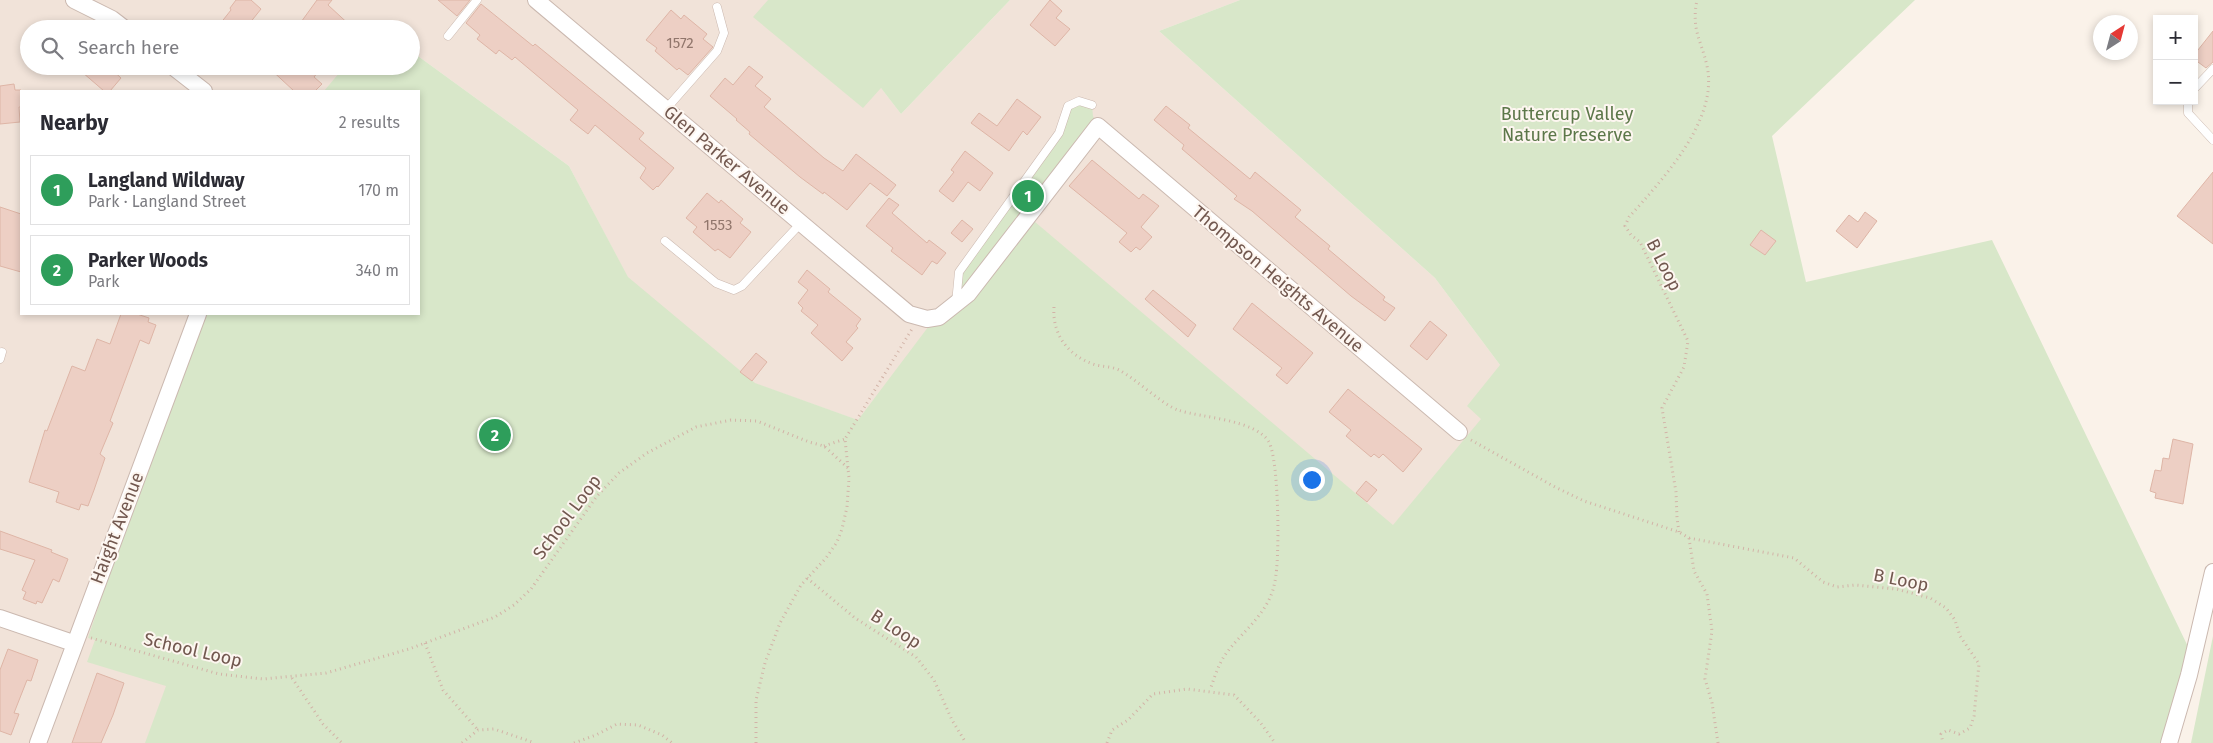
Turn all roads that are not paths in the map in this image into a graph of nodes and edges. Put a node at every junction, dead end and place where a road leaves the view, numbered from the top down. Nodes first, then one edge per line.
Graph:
1 (74, 0) edge
2 (477, 0) edge
3 (536, 0) edge
4 (717, 7) dead end
5 (113, 20) edge
6 (448, 36) dead end
7 (2213, 69) edge
8 (184, 75) edge
9 (2198, 85) edge
10 (203, 90) edge
11 (1092, 105) dead end
12 (2188, 105) edge
13 (666, 109) junction
14 (2213, 140) edge
15 (801, 223) junction
16 (665, 241) dead end
17 (956, 305) junction
18 (198, 315) edge
19 (1459, 432) road end
20 (2213, 572) edge
21 (0, 618) edge
22 (81, 640) junction
23 (38, 743) edge
24 (2169, 743) edge

1 - 5 street
2 - 6 lane
3 - 13 street, Glen Parker Avenue
4 - 13 lane
7 - 9 lane
8 - 10 street
11 - 17 lane
12 - 14 lane
13 - 15 street, Glen Parker Avenue
15 - 16 lane
15 - 17 street, Glen Parker Avenue
17 - 19 street, Thompson Heights Avenue
18 - 22 street, Haight Avenue
20 - 24 street
21 - 22 street
22 - 23 street, Haight Avenue

